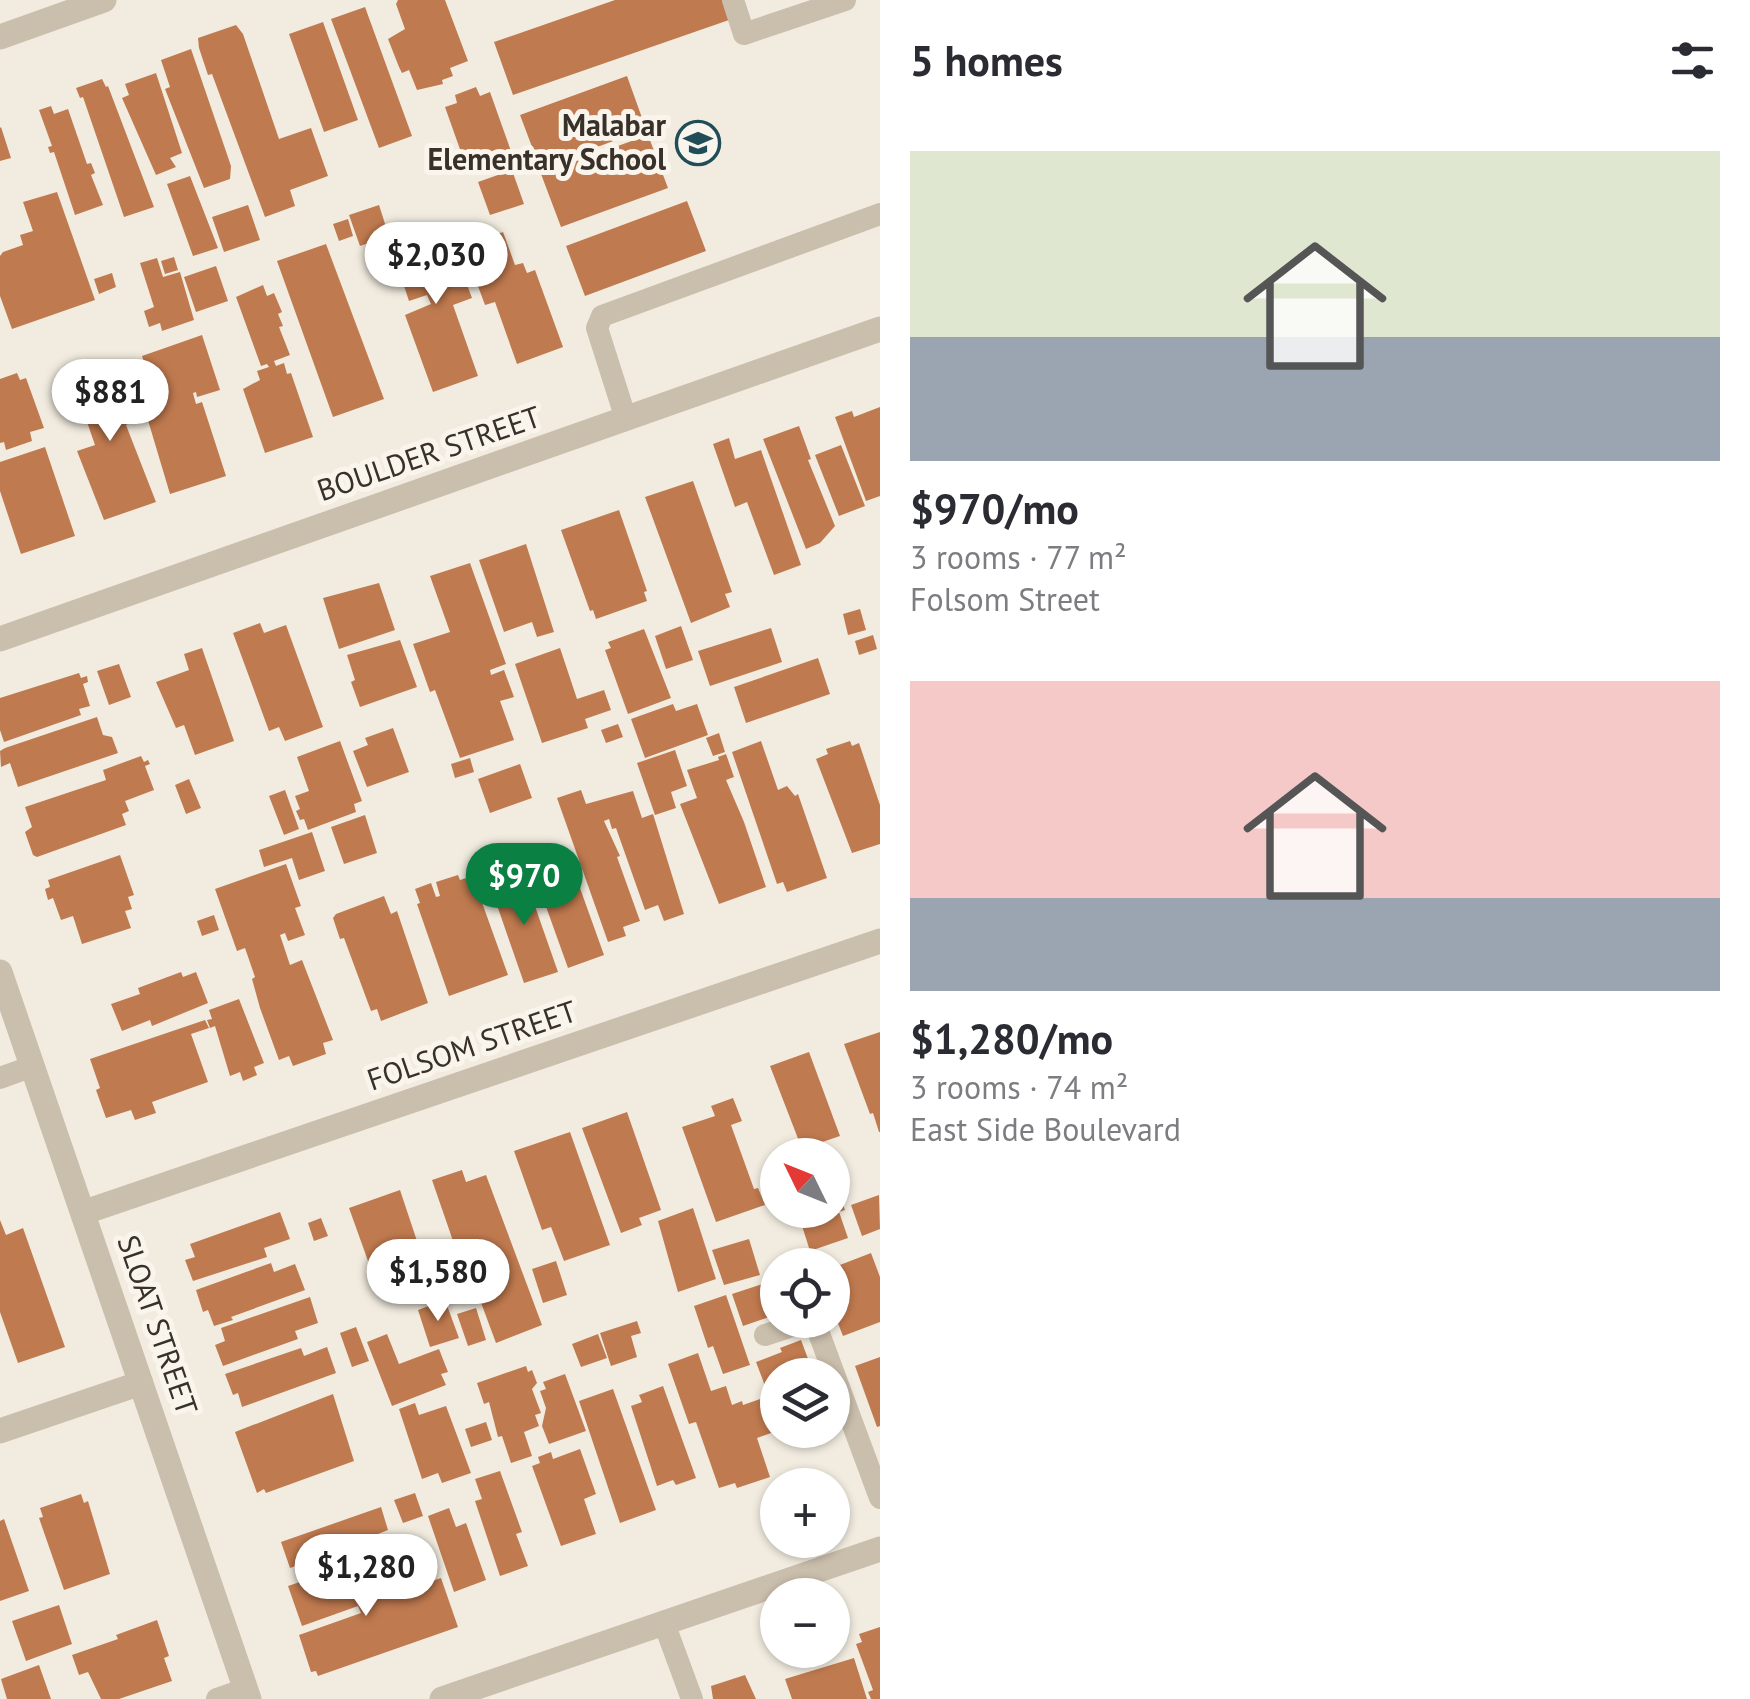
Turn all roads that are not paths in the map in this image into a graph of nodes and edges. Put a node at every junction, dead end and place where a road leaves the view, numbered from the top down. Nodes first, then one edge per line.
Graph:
1 (104, 0) edge
2 (733, 0) edge
3 (845, 0) edge
4 (0, 37) edge
5 (880, 214) edge
6 (880, 330) edge
7 (626, 419) junction
8 (0, 639) edge
9 (880, 941) edge
10 (0, 972) edge
11 (33, 1066) junction
12 (0, 1078) edge
13 (85, 1212) junction
14 (819, 1338) edge
15 (142, 1382) junction
16 (0, 1431) edge
17 (880, 1498) edge
18 (880, 1549) edge
19 (664, 1623) junction
20 (247, 1694) edge
21 (217, 1699) edge
22 (442, 1699) edge
23 (692, 1699) edge

1 - 4 street
2 - 3 lane
5 - 7 lane
6 - 7 street, BOULDER STREET
7 - 8 street, BOULDER STREET
9 - 13 street, FOLSOM STREET
10 - 11 street, SLOAT STREET
11 - 12 lane
11 - 13 street, SLOAT STREET
13 - 15 street, SLOAT STREET
14 - 17 lane
15 - 16 street
15 - 20 street, SLOAT STREET
18 - 19 street
19 - 22 street
19 - 23 lane
20 - 21 lane

